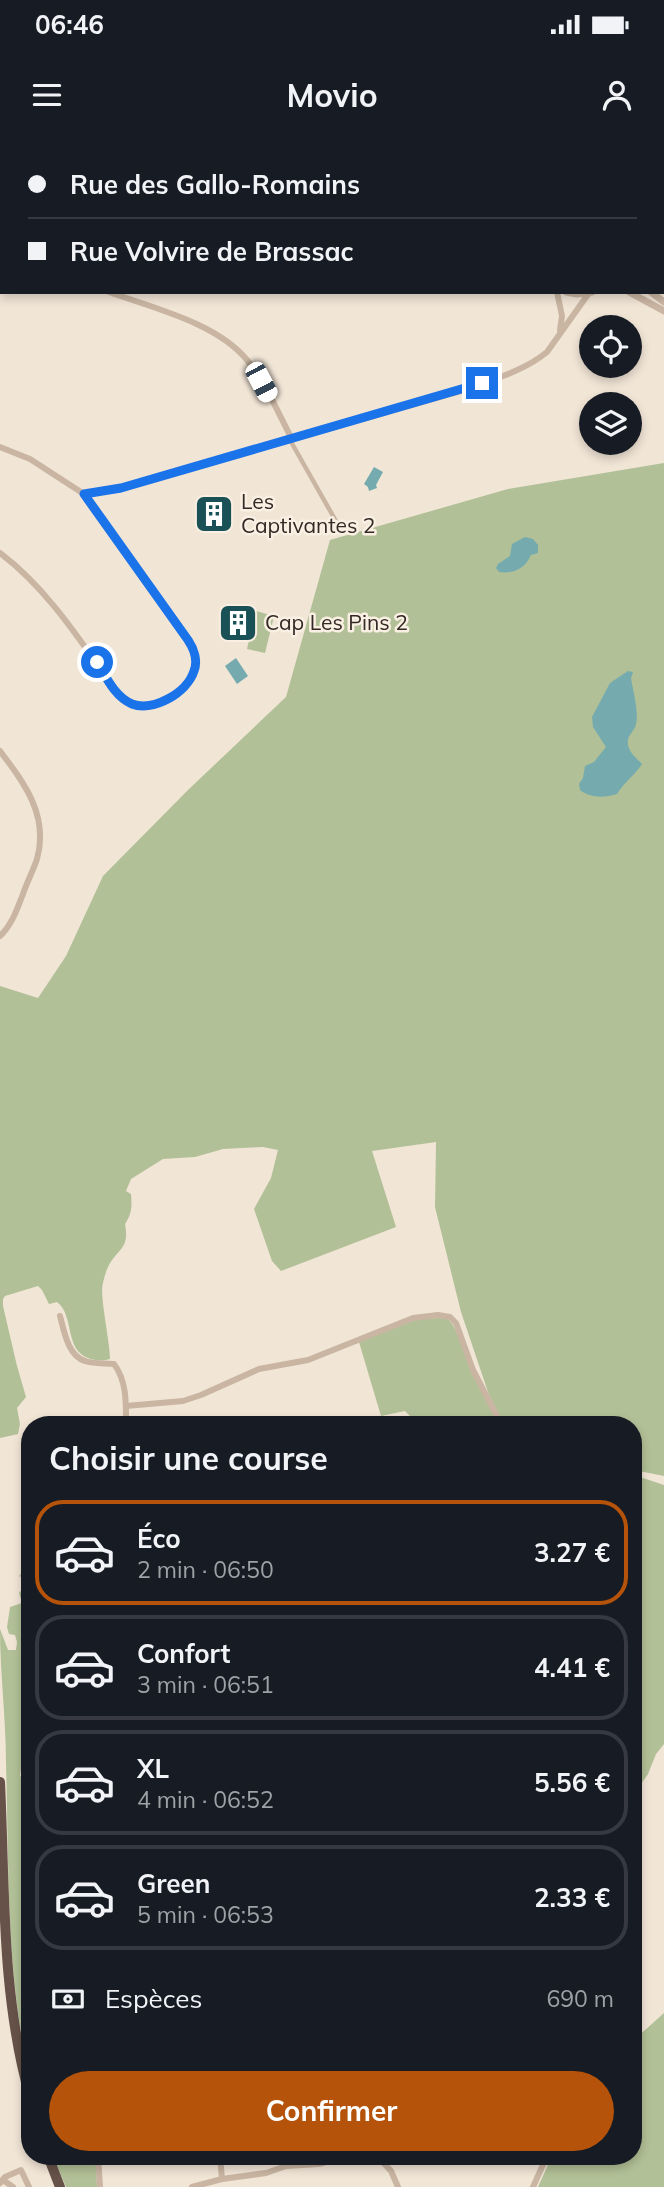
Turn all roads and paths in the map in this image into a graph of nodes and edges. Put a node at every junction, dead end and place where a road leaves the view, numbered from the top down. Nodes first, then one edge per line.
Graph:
1 (114, 294) edge
2 (556, 294) edge
3 (590, 294) edge
4 (633, 294) edge
5 (664, 311) edge
6 (559, 336) junction
7 (291, 439) junction
8 (0, 447) edge
9 (84, 494) junction
10 (337, 523) dead end
11 (0, 553) edge
12 (0, 751) edge
13 (0, 936) edge
14 (60, 1316) dead end
15 (126, 1406) junction
16 (127, 1416) edge
17 (497, 1416) edge
18 (0, 1782) edge
19 (21, 2061) edge
20 (51, 2165) edge
21 (99, 2165) edge
22 (221, 2165) edge
23 (303, 2165) edge
24 (385, 2165) edge
25 (543, 2165) edge
26 (286, 2166) joint
27 (222, 2179) junction
28 (1, 2181) edge
29 (13, 2187) edge
30 (29, 2187) edge
31 (60, 2187) edge
32 (100, 2187) edge
33 (192, 2187) edge
34 (398, 2187) edge
35 (533, 2187) edge

1 - 7 street
2 - 6 street
3 - 6 street
4 - 5 street
6 - 7 street
7 - 9 street
7 - 10 street
8 - 9 street
9 - 11 street
12 - 13 street
14 - 15 street
15 - 16 street
15 - 17 street
18 - 19 highway
20 - 31 highway
21 - 32 street
22 - 27 street
23 - 26 street
24 - 34 street
25 - 35 street
26 - 27 street
27 - 33 street
28 - 29 street
28 - 30 street

